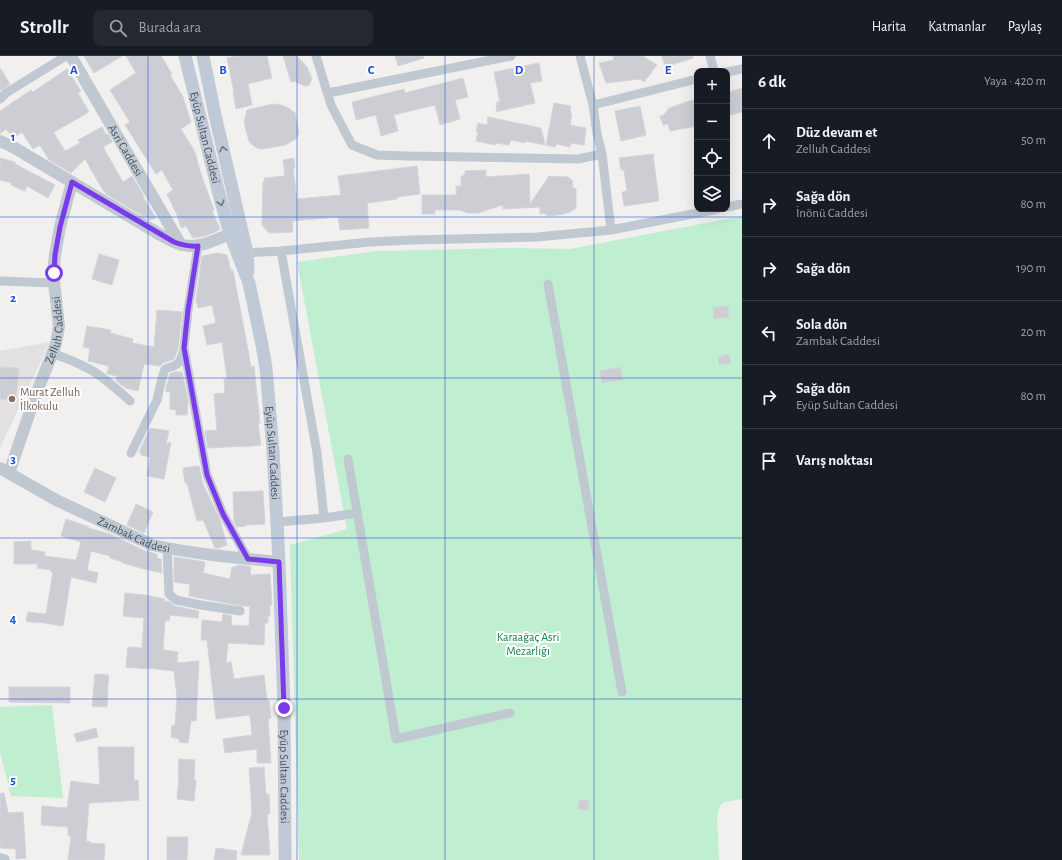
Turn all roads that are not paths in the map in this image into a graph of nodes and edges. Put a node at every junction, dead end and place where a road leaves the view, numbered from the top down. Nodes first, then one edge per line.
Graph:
1 (66, 56) edge
2 (71, 56) edge
3 (185, 56) edge
4 (203, 56) edge
5 (316, 56) edge
6 (511, 56) edge
7 (580, 56) edge
8 (710, 56) edge
9 (713, 68) edge
10 (742, 69) edge
11 (730, 71) edge
12 (694, 80) edge
13 (328, 93) junction
14 (0, 99) edge
15 (593, 105) junction
16 (0, 141) edge
17 (602, 154) junction
18 (72, 182) junction
19 (742, 204) edge
20 (730, 206) edge
21 (703, 212) edge
22 (611, 230) junction
23 (230, 234) junction
24 (181, 245) junction
25 (198, 246) junction
26 (281, 251) junction
27 (248, 253) junction
28 (0, 281) edge
29 (54, 283) junction
30 (249, 283) junction
31 (548, 284) dead end
32 (184, 348) junction
33 (52, 353) junction
34 (130, 401) dead end
35 (131, 453) dead end
36 (348, 459) dead end
37 (4, 471) edge
38 (357, 513) junction
39 (324, 518) junction
40 (277, 522) junction
41 (167, 549) junction
42 (248, 559) junction
43 (279, 562) junction
44 (240, 612) dead end
45 (622, 692) dead end
46 (510, 713) dead end
47 (0, 859) edge
48 (4, 860) edge
49 (285, 860) edge

1 - 14 street
2 - 24 street, Asri Caddesi
3 -> 23 main road, Eyüp Sultan Caddesi
27 -> 4 main road
5 - 13 street
6 - 13 street
7 - 15 street
8 - 9 street
10 - 11 street
12 - 15 street
13 - 17 street
15 - 17 street
16 - 18 street
17 - 22 street
18 - 24 street
18 - 29 street, Zelluh Caddesi
19 - 20 street
21 - 22 street
22 - 26 street
23 - 25 street
23 - 30 main road, Eyüp Sultan Caddesi
24 - 25 street
25 - 32 street
26 - 27 street
26 - 39 street
27 - 30 main road
28 - 29 street
29 - 33 street, Zelluh Caddesi
30 - 40 main road, Eyüp Sultan Caddesi
31 - 45 street
32 - 35 street
32 - 42 street
33 - 34 street
33 - 37 street, Zelluh Caddesi
36 - 38 street
37 - 41 street, Zambak Caddesi
38 - 39 street
38 - 46 street
39 - 40 street
40 - 43 main road, Eyüp Sultan Caddesi
41 - 42 street, Zambak Caddesi
41 - 44 street
42 - 43 street, Zambak Caddesi
43 - 49 main road, Eyüp Sultan Caddesi
47 - 48 street

